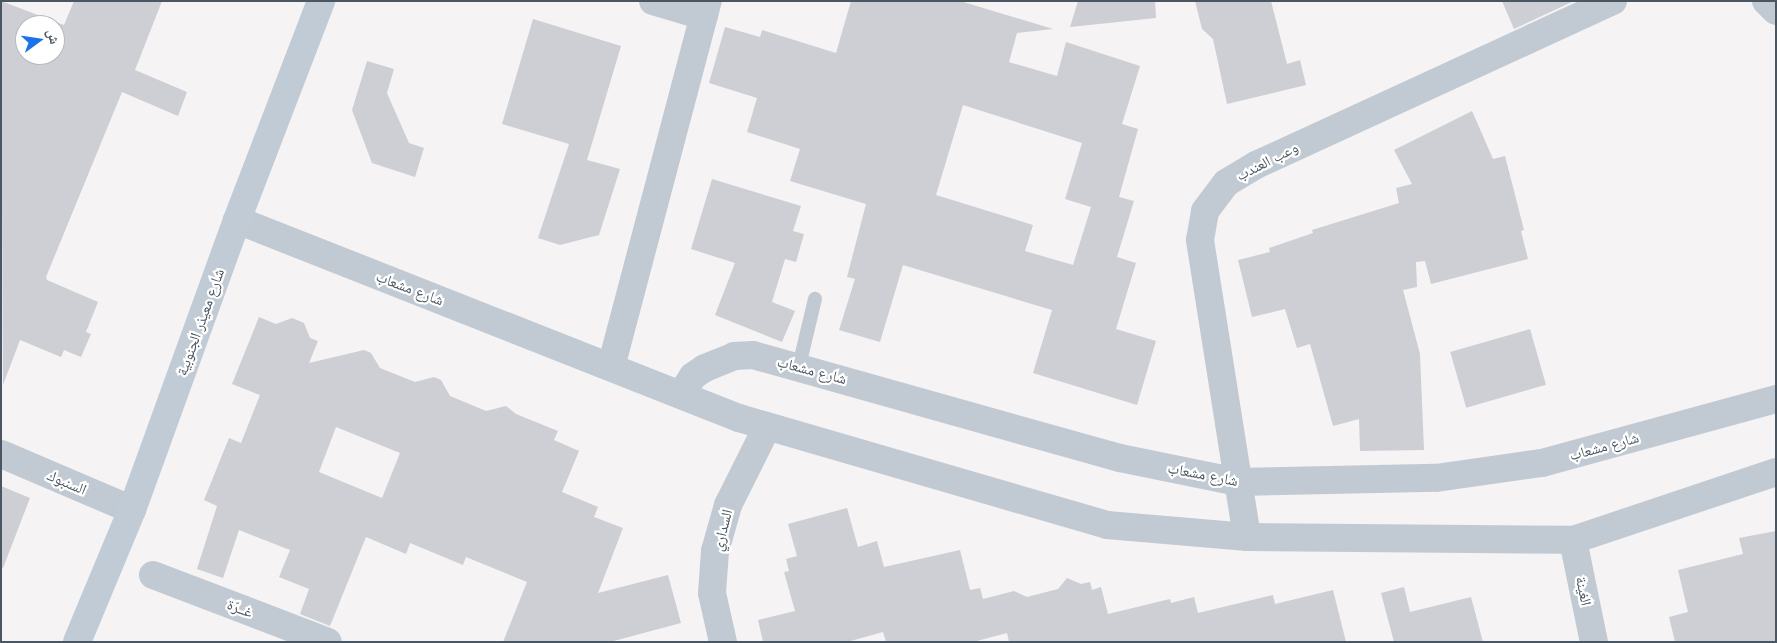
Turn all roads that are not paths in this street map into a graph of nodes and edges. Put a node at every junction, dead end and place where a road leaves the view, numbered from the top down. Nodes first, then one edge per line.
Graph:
1 (321, 1) edge
2 (653, 1) edge
3 (1613, 1) edge
4 (1766, 1) edge
5 (706, 9) edge
6 (1776, 11) edge
7 (237, 220) junction
8 (815, 299) dead end
9 (611, 366) junction
10 (799, 366) junction
11 (681, 395) junction
12 (1776, 399) edge
13 (767, 427) junction
14 (1, 454) edge
15 (1776, 472) edge
16 (1238, 482) junction
17 (132, 510) junction
18 (1247, 537) junction
19 (1574, 540) junction
20 (153, 575) dead end
21 (77, 642) edge
22 (328, 642) edge
23 (723, 642) edge
24 (1594, 642) edge

1 - 7 street, شارع معيذر الجنوبية
2 - 5 street
3 - 16 street, وعب العندب
4 - 6 street
5 - 9 street
7 - 9 street, شارع مشعاب
7 - 17 street, شارع معيذر الجنوبية
8 - 10 lane
9 - 11 street, شارع مشعاب
10 - 11 street, شارع مشعاب
10 - 16 street, شارع مشعاب
11 - 13 street, شارع مشعاب
12 - 16 street, شارع مشعاب
13 - 18 street, شارع مشعاب
13 - 23 street, السداري
14 - 17 street, السنبوك
15 - 19 street, شارع مشعاب
16 - 18 street, وعب العندب
17 - 21 street, شارع معيذر الجنوبية
18 - 19 street, شارع مشعاب
19 - 24 street, الغينة
20 - 22 street, غــرّة

